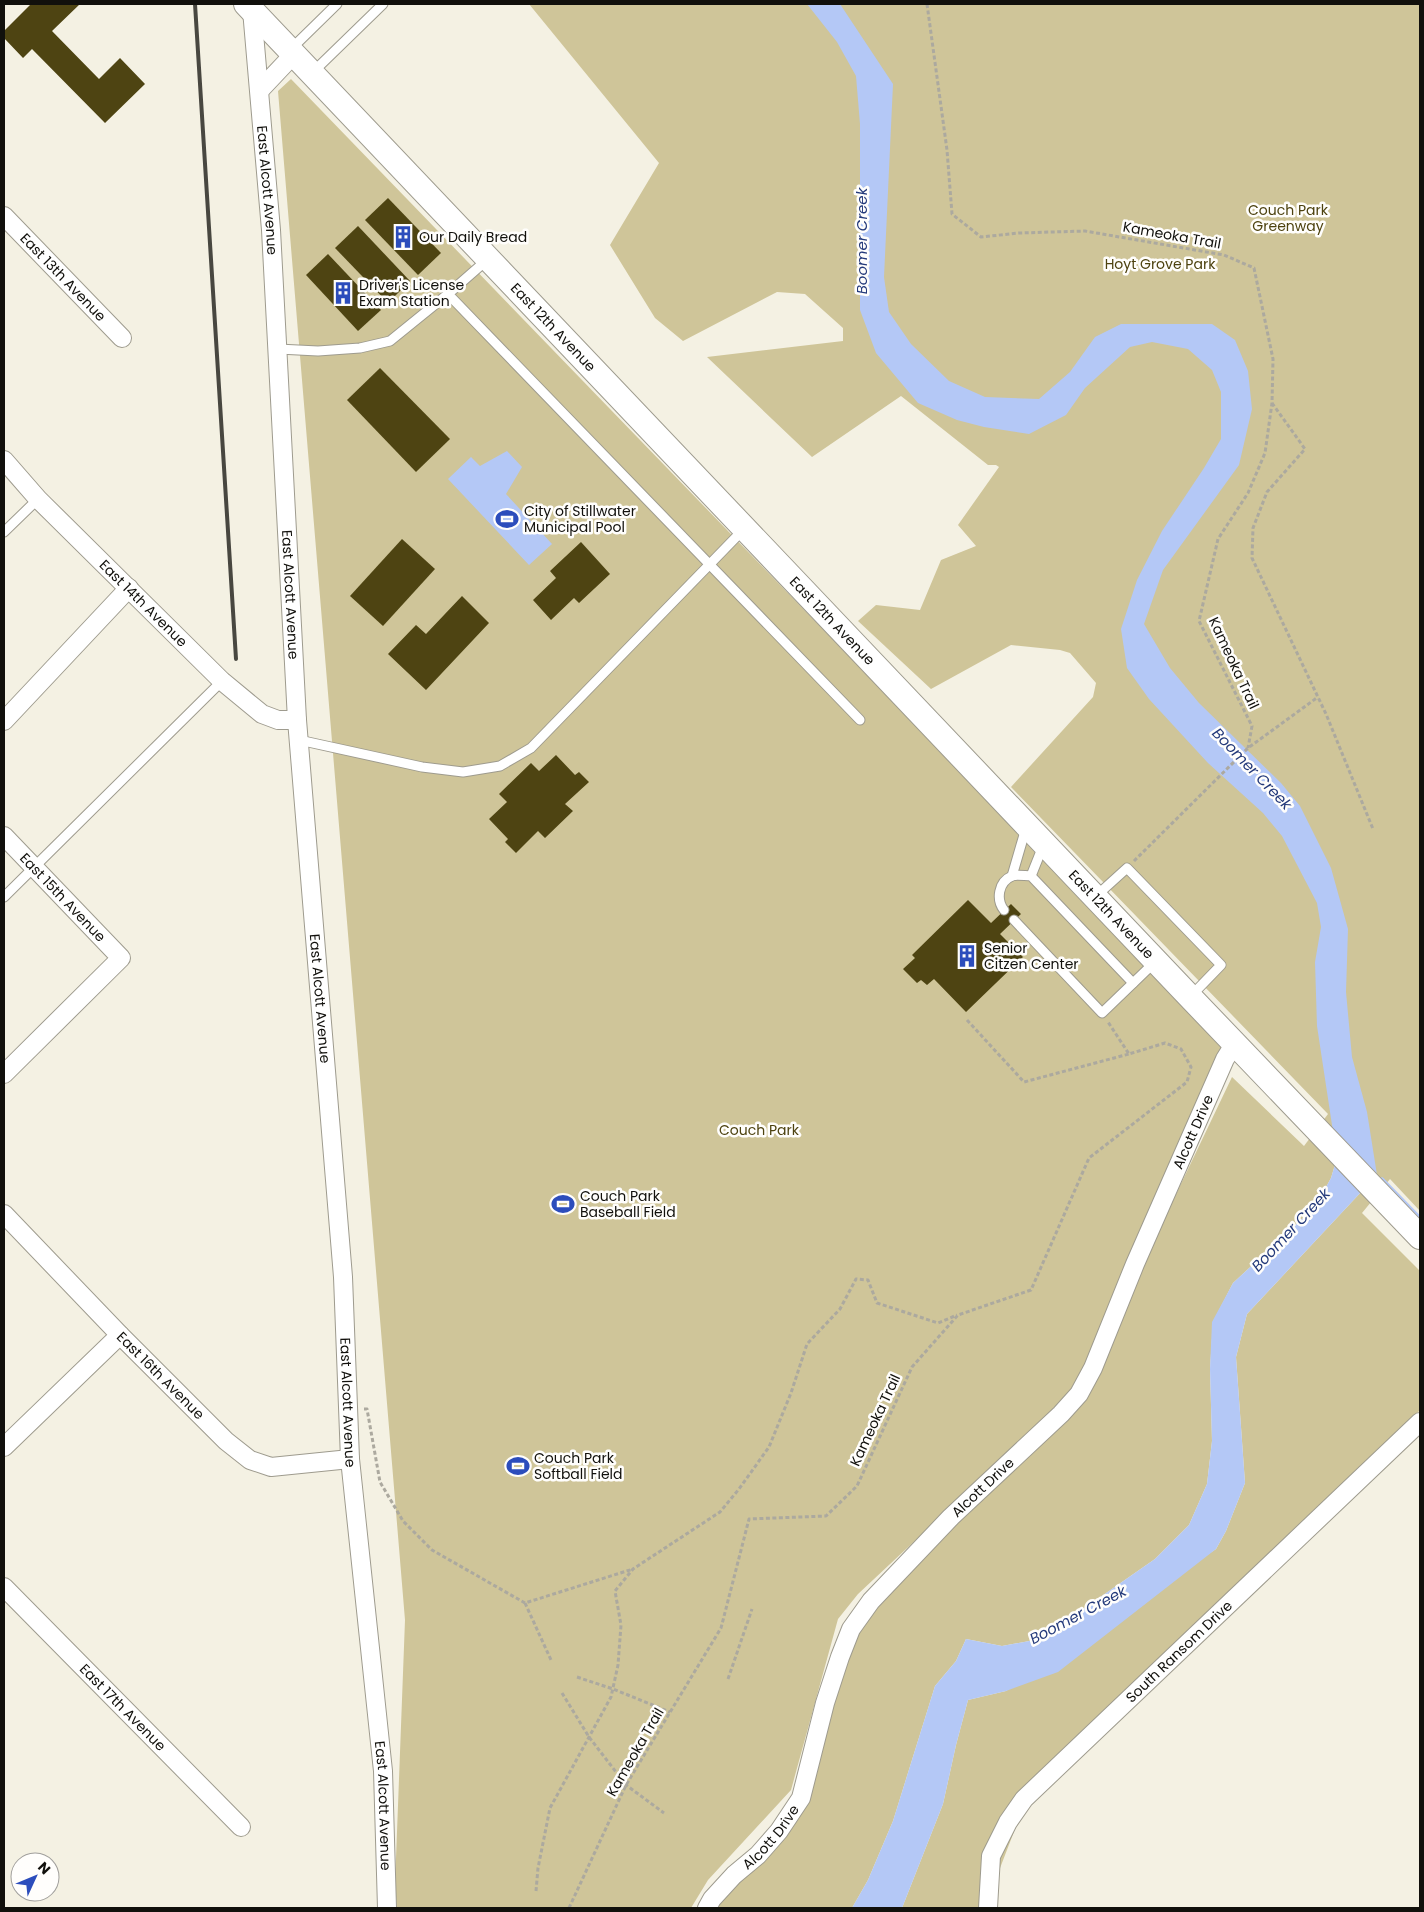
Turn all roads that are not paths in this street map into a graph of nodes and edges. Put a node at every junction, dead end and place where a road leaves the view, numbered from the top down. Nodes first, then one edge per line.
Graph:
1 (337, 4) edge
2 (383, 4) edge
3 (249, 7) edge
4 (292, 52) junction
5 (312, 73) junction
6 (260, 90) junction
7 (4, 216) edge
8 (488, 258) junction
9 (448, 294) junction
10 (122, 338) dead end
11 (278, 349) junction
12 (4, 460) edge
13 (38, 499) junction
14 (745, 529) junction
15 (4, 532) edge
16 (711, 565) junction
17 (128, 588) junction
18 (222, 681) junction
19 (4, 720) edge
20 (297, 720) junction
21 (860, 720) dead end
22 (299, 740) junction
23 (1027, 825) junction
24 (4, 836) edge
25 (1044, 844) junction
26 (33, 867) junction
27 (1012, 876) junction
28 (1031, 876) junction
29 (4, 897) edge
30 (1095, 897) junction
31 (1004, 910) dead end
32 (1014, 920) dead end
33 (1156, 961) junction
34 (1133, 983) junction
35 (1190, 997) junction
36 (1234, 1044) junction
37 (4, 1074) edge
38 (4, 1214) edge
39 (1420, 1237) edge
40 (120, 1335) junction
41 (1420, 1422) edge
42 (4, 1447) edge
43 (350, 1459) junction
44 (4, 1587) edge
45 (241, 1827) dead end
46 (387, 1908) edge
47 (707, 1908) edge
48 (988, 1908) edge

1 - 4 lane
2 - 5 lane
3 - 4 street, East 12th Avenue
3 - 6 street, East Alcott Avenue
4 - 5 street, East 12th Avenue
4 - 6 street
5 - 8 street, East 12th Avenue
6 - 11 street, East Alcott Avenue
7 - 10 street, East 13th Avenue
8 - 9 lane
8 - 14 street, East 12th Avenue
9 - 11 lane
9 - 16 lane
11 - 20 street, East Alcott Avenue
12 - 13 street, East 14th Avenue
13 - 15 lane
13 - 17 street, East 14th Avenue
14 - 16 lane
14 - 23 street, East 12th Avenue
16 - 21 lane
16 - 22 lane
17 - 18 street, East 14th Avenue
17 - 19 street
18 - 20 street, East 14th Avenue
18 - 26 lane
20 - 22 street, East Alcott Avenue
22 - 43 street, East Alcott Avenue
23 - 25 street, East 12th Avenue
23 - 27 lane
24 - 26 street, East 15th Avenue
25 - 28 lane
25 - 30 street, East 12th Avenue
26 - 29 lane
26 - 37 street, East 15th Avenue
27 - 28 lane
27 - 31 lane
28 - 34 lane
30 - 33 street, East 12th Avenue
30 - 35 lane
32 - 34 lane
33 - 34 lane
33 - 35 street, East 12th Avenue
35 - 36 street, East 12th Avenue
36 - 39 street, East 12th Avenue
36 - 47 street, Alcott Drive
38 - 40 street, East 16th Avenue
40 - 42 street
40 - 43 street, East 16th Avenue
41 - 48 street, South Ransom Drive
43 - 46 street, East Alcott Avenue
44 - 45 street, East 17th Avenue

